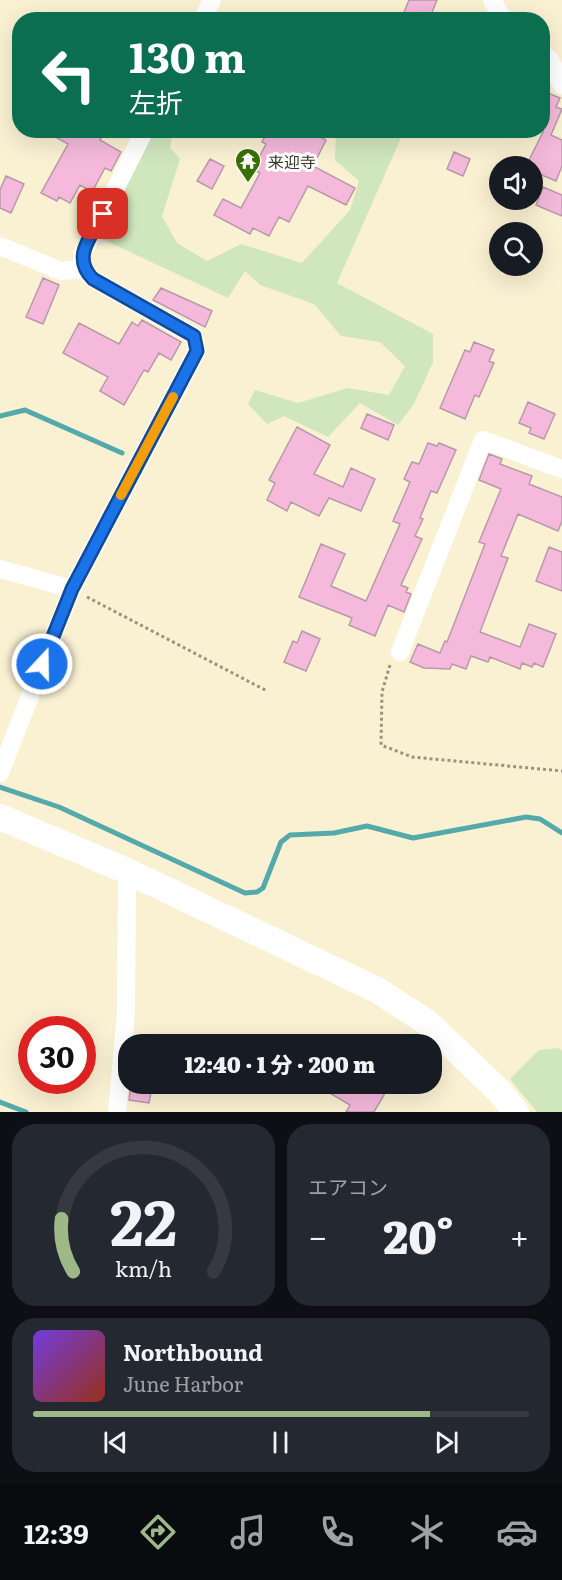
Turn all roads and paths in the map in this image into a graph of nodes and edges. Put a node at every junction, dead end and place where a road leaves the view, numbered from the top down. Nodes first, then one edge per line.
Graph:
1 (550, 60) edge
2 (562, 85) edge
3 (141, 138) edge
4 (0, 246) edge
5 (83, 269) junction
6 (562, 469) edge
7 (0, 569) edge
8 (72, 589) junction
9 (400, 652) joint
10 (267, 691) dead end
11 (562, 771) edge
12 (0, 773) edge
13 (0, 817) edge
14 (127, 871) junction
15 (117, 1112) edge
16 (516, 1112) edge

1 - 2 street
3 - 5 street
4 - 5 street
5 - 8 street
6 - 9 street
7 - 8 street
8 - 10 path
8 - 12 street
9 - 11 path
13 - 14 street
14 - 15 street
14 - 16 street

